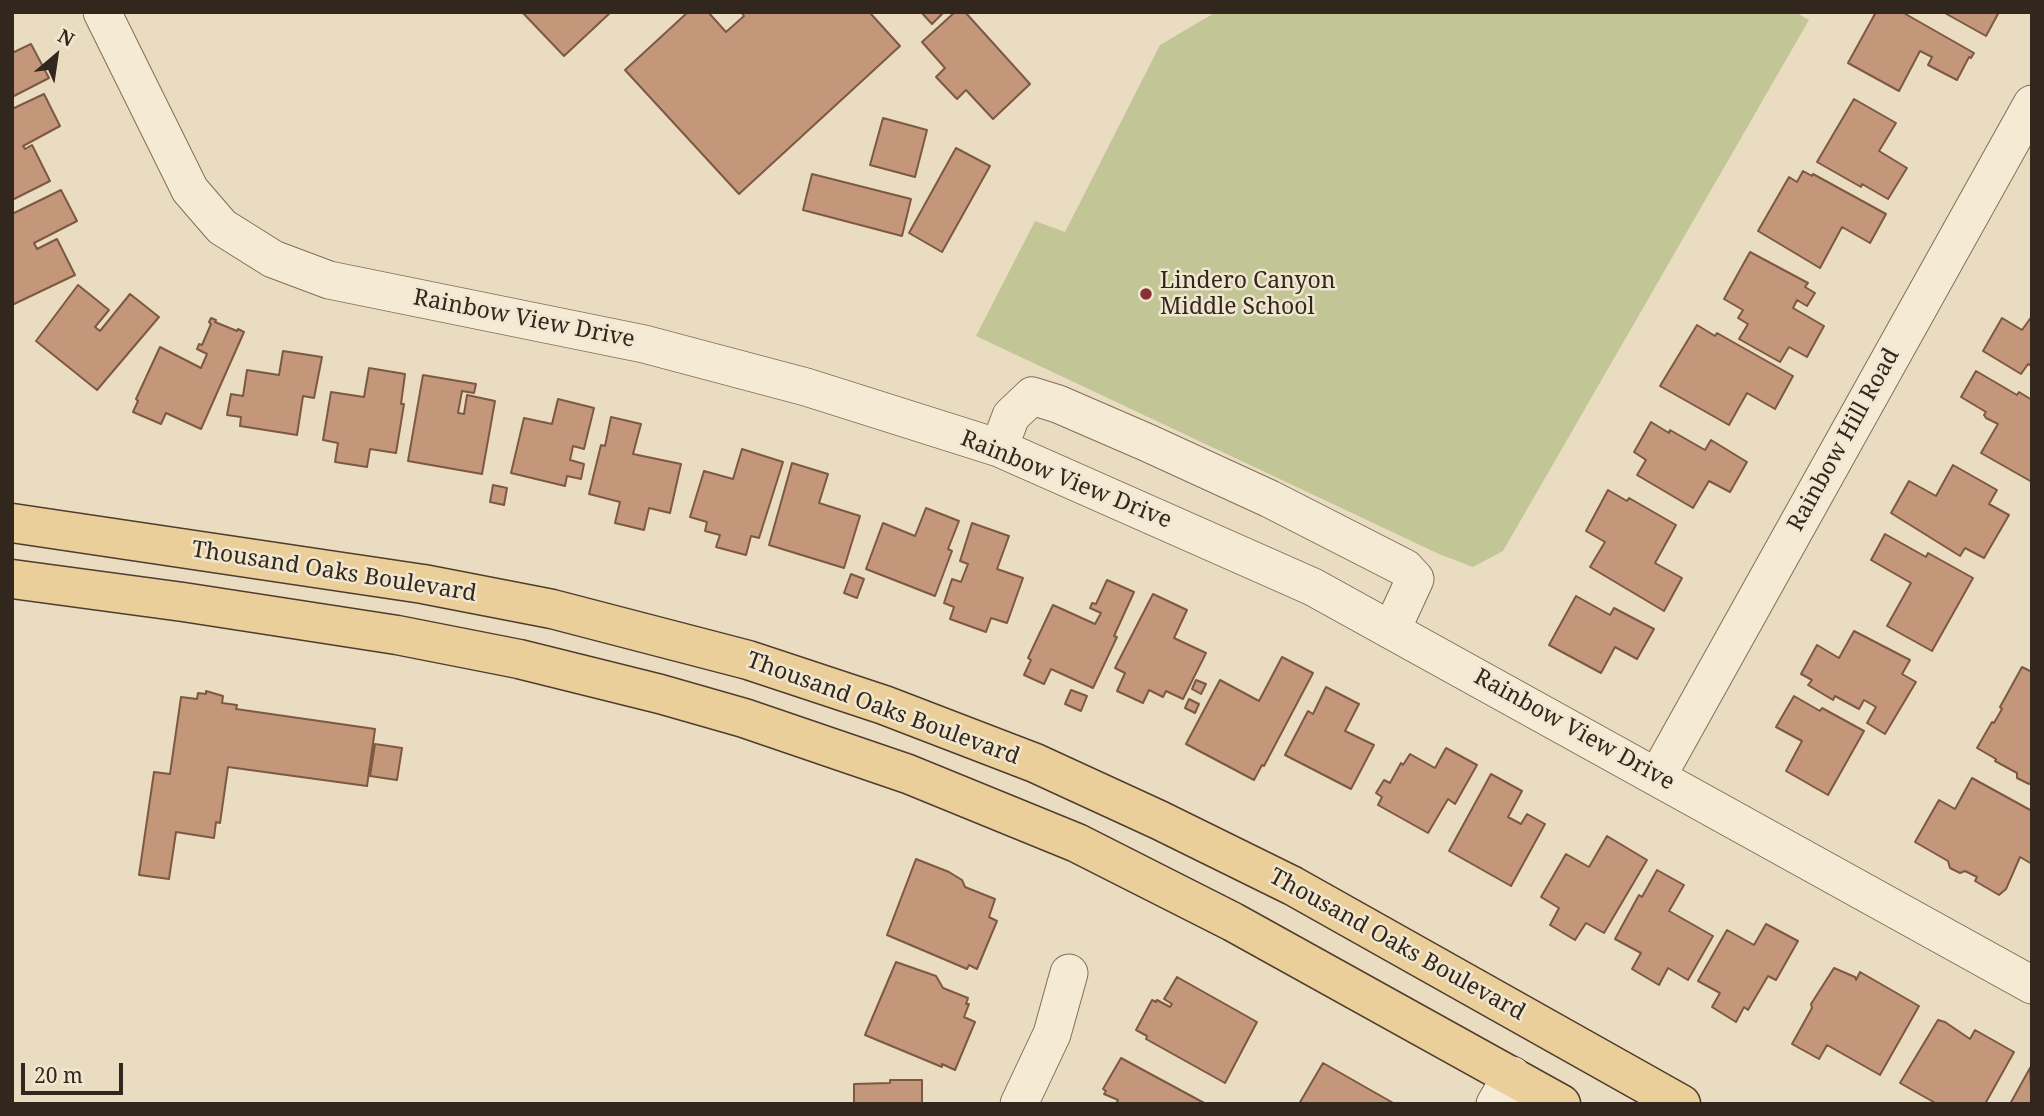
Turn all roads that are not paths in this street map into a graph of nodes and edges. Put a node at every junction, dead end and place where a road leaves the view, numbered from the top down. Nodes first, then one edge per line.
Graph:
1 (102, 12) edge
2 (2032, 104) edge
3 (999, 448) junction
4 (12, 523) edge
5 (12, 579) edge
6 (1392, 629) junction
7 (1657, 777) junction
8 (1069, 973) dead end
9 (2032, 985) edge
10 (1503, 1090) edge
11 (1018, 1104) edge
12 (1561, 1104) edge
13 (1681, 1104) edge

1 - 3 street, Rainbow View Drive
2 - 7 street, Rainbow Hill Road
3 - 6 street, Rainbow View Drive
3 - 6 street
4 - 13 main road, Thousand Oaks Boulevard
5 - 10 main road
6 - 7 street, Rainbow View Drive
7 - 9 street, Rainbow View Drive
8 - 11 street
10 - 12 main road

